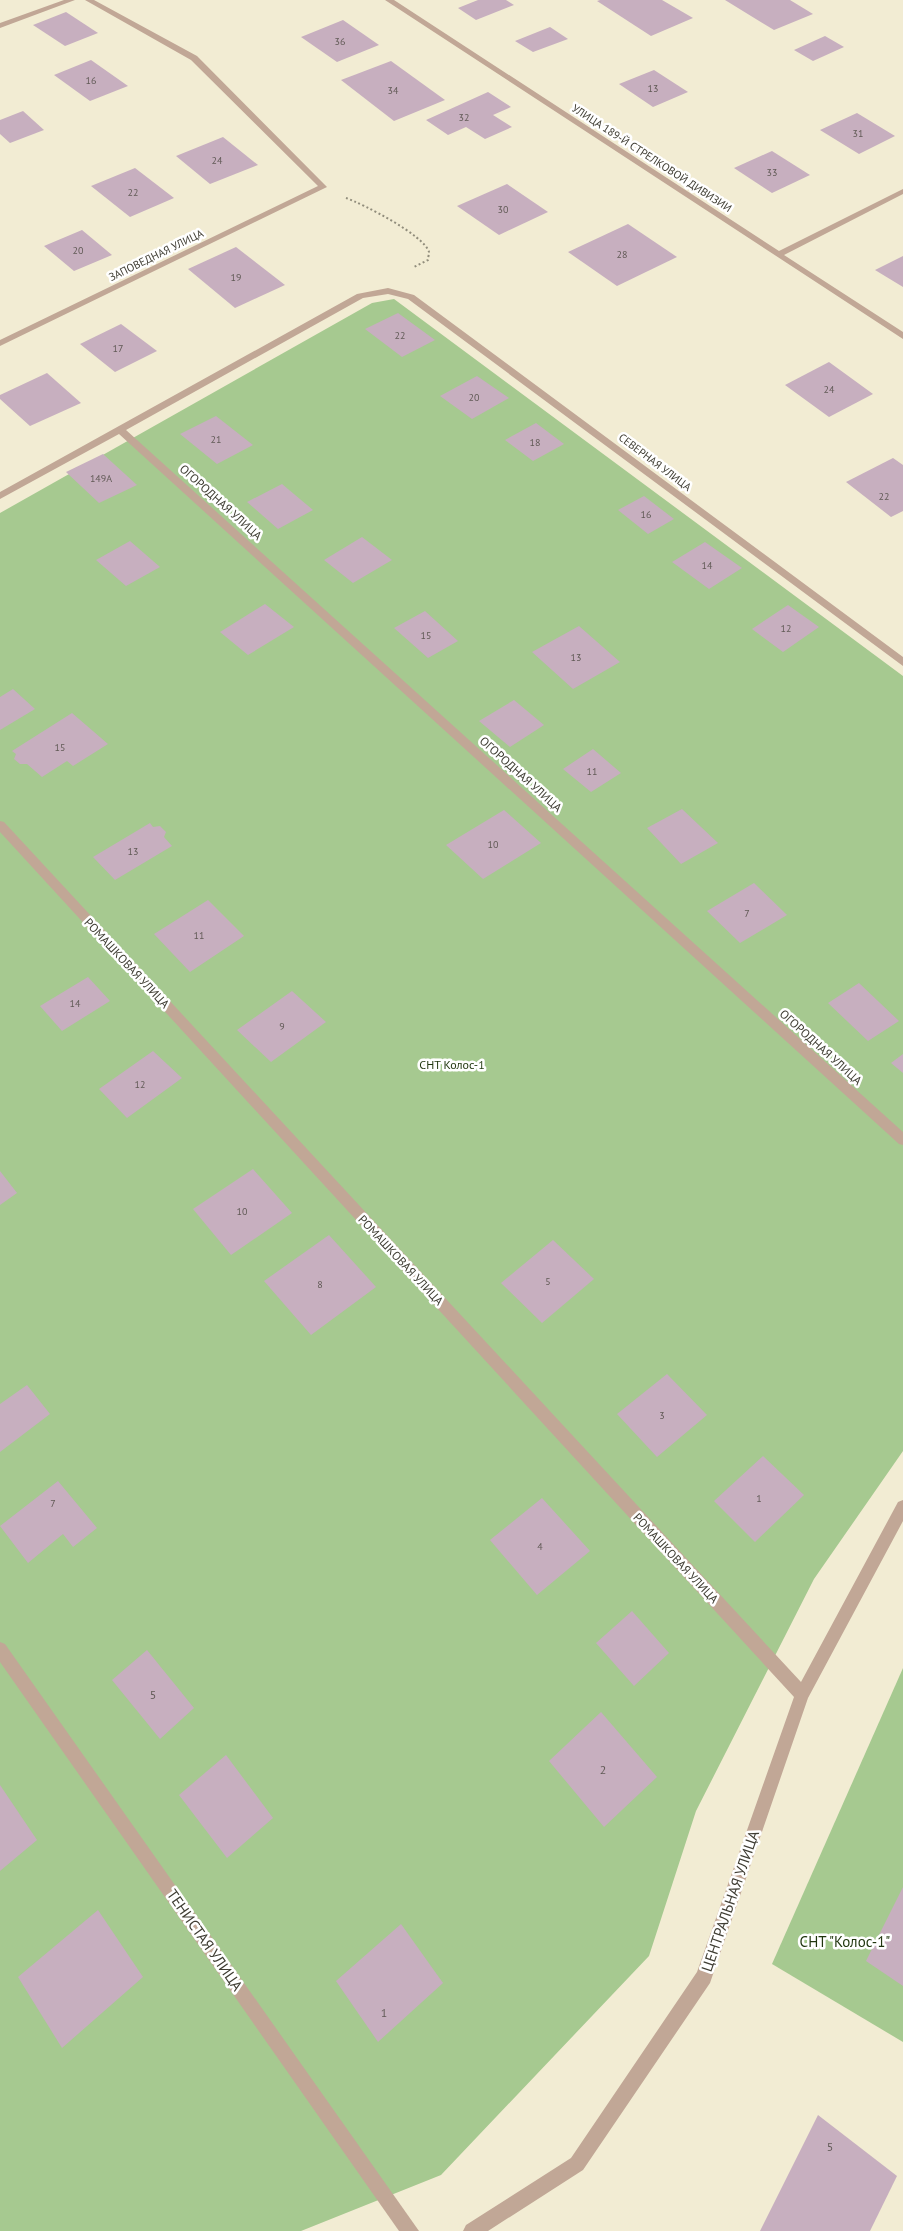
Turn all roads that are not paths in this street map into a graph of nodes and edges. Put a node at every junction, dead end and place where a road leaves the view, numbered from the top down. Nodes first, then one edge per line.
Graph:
1 (71, 0) edge
2 (89, 0) edge
3 (389, 0) edge
4 (0, 26) edge
5 (903, 191) edge
6 (779, 254) junction
7 (903, 336) edge
8 (0, 343) edge
9 (120, 429) junction
10 (0, 496) edge
11 (903, 662) edge
12 (0, 825) edge
13 (903, 1140) edge
14 (903, 1507) edge
15 (0, 1649) edge
16 (802, 1695) junction
17 (410, 2231) edge
18 (472, 2231) edge

1 - 4 street
2 - 8 street, ЗАПОВЕДНАЯ УЛИЦА
3 - 6 street, УЛИЦА 189-Й СТРЕЛКОВОЙ ДИВИЗИИ
5 - 6 street
6 - 7 street, УЛИЦА 189-Й СТРЕЛКОВОЙ ДИВИЗИИ
9 - 10 street
9 - 11 street, СЕВЕРНАЯ УЛИЦА
9 - 13 street, ОГОРОДНАЯ УЛИЦА
12 - 16 street, РОМАШКОВАЯ УЛИЦА
14 - 16 street, ЦЕНТРАЛЬНАЯ УЛИЦА
15 - 17 street, ТЕНИСТАЯ УЛИЦА
16 - 18 street, ЦЕНТРАЛЬНАЯ УЛИЦА

